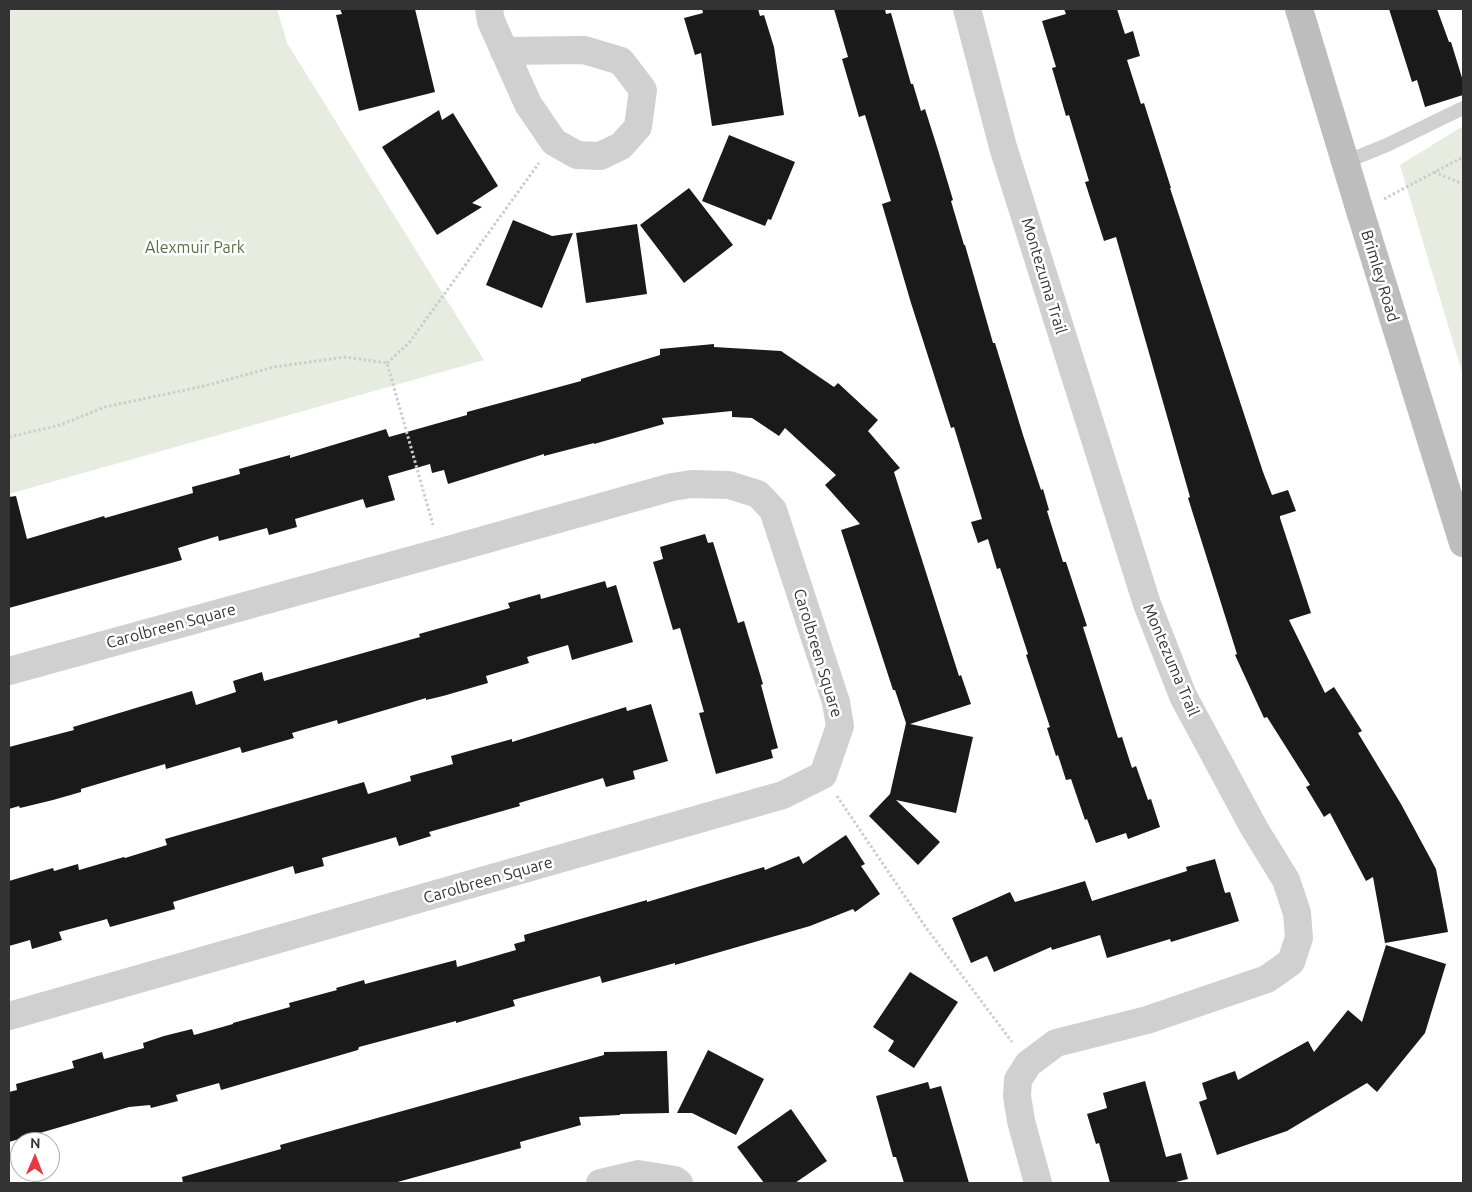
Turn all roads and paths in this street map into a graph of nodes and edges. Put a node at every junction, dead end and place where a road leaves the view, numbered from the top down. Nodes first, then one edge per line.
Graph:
1 (489, 9) edge
2 (967, 9) edge
3 (1300, 9) edge
4 (504, 51) junction
5 (1463, 108) edge
6 (554, 142) junction
7 (1463, 157) edge
8 (1345, 162) junction
9 (1434, 172) junction
10 (1463, 184) edge
11 (1360, 211) junction
12 (387, 363) junction
13 (9, 437) edge
14 (1463, 543) edge
15 (441, 552) junction
16 (9, 670) edge
17 (823, 775) junction
18 (9, 1016) edge
19 (1028, 1064) junction
20 (600, 1183) edge
21 (679, 1183) edge
22 (1038, 1183) edge

1 - 4 street
2 - 19 street, Montezuma Trail
3 - 8 main road, Brimley Road
4 - 6 street
4 - 6 street
5 - 8 lane
6 - 12 path
7 - 9 path
8 - 11 main road, Brimley Road
9 - 10 path
9 - 11 path
11 - 14 main road, Brimley Road
12 - 13 path
12 - 15 path
15 - 16 street, Carolbreen Square
15 - 17 street, Carolbreen Square
17 - 18 street, Carolbreen Square
17 - 19 path
19 - 22 street, Montezuma Trail
20 - 21 street

